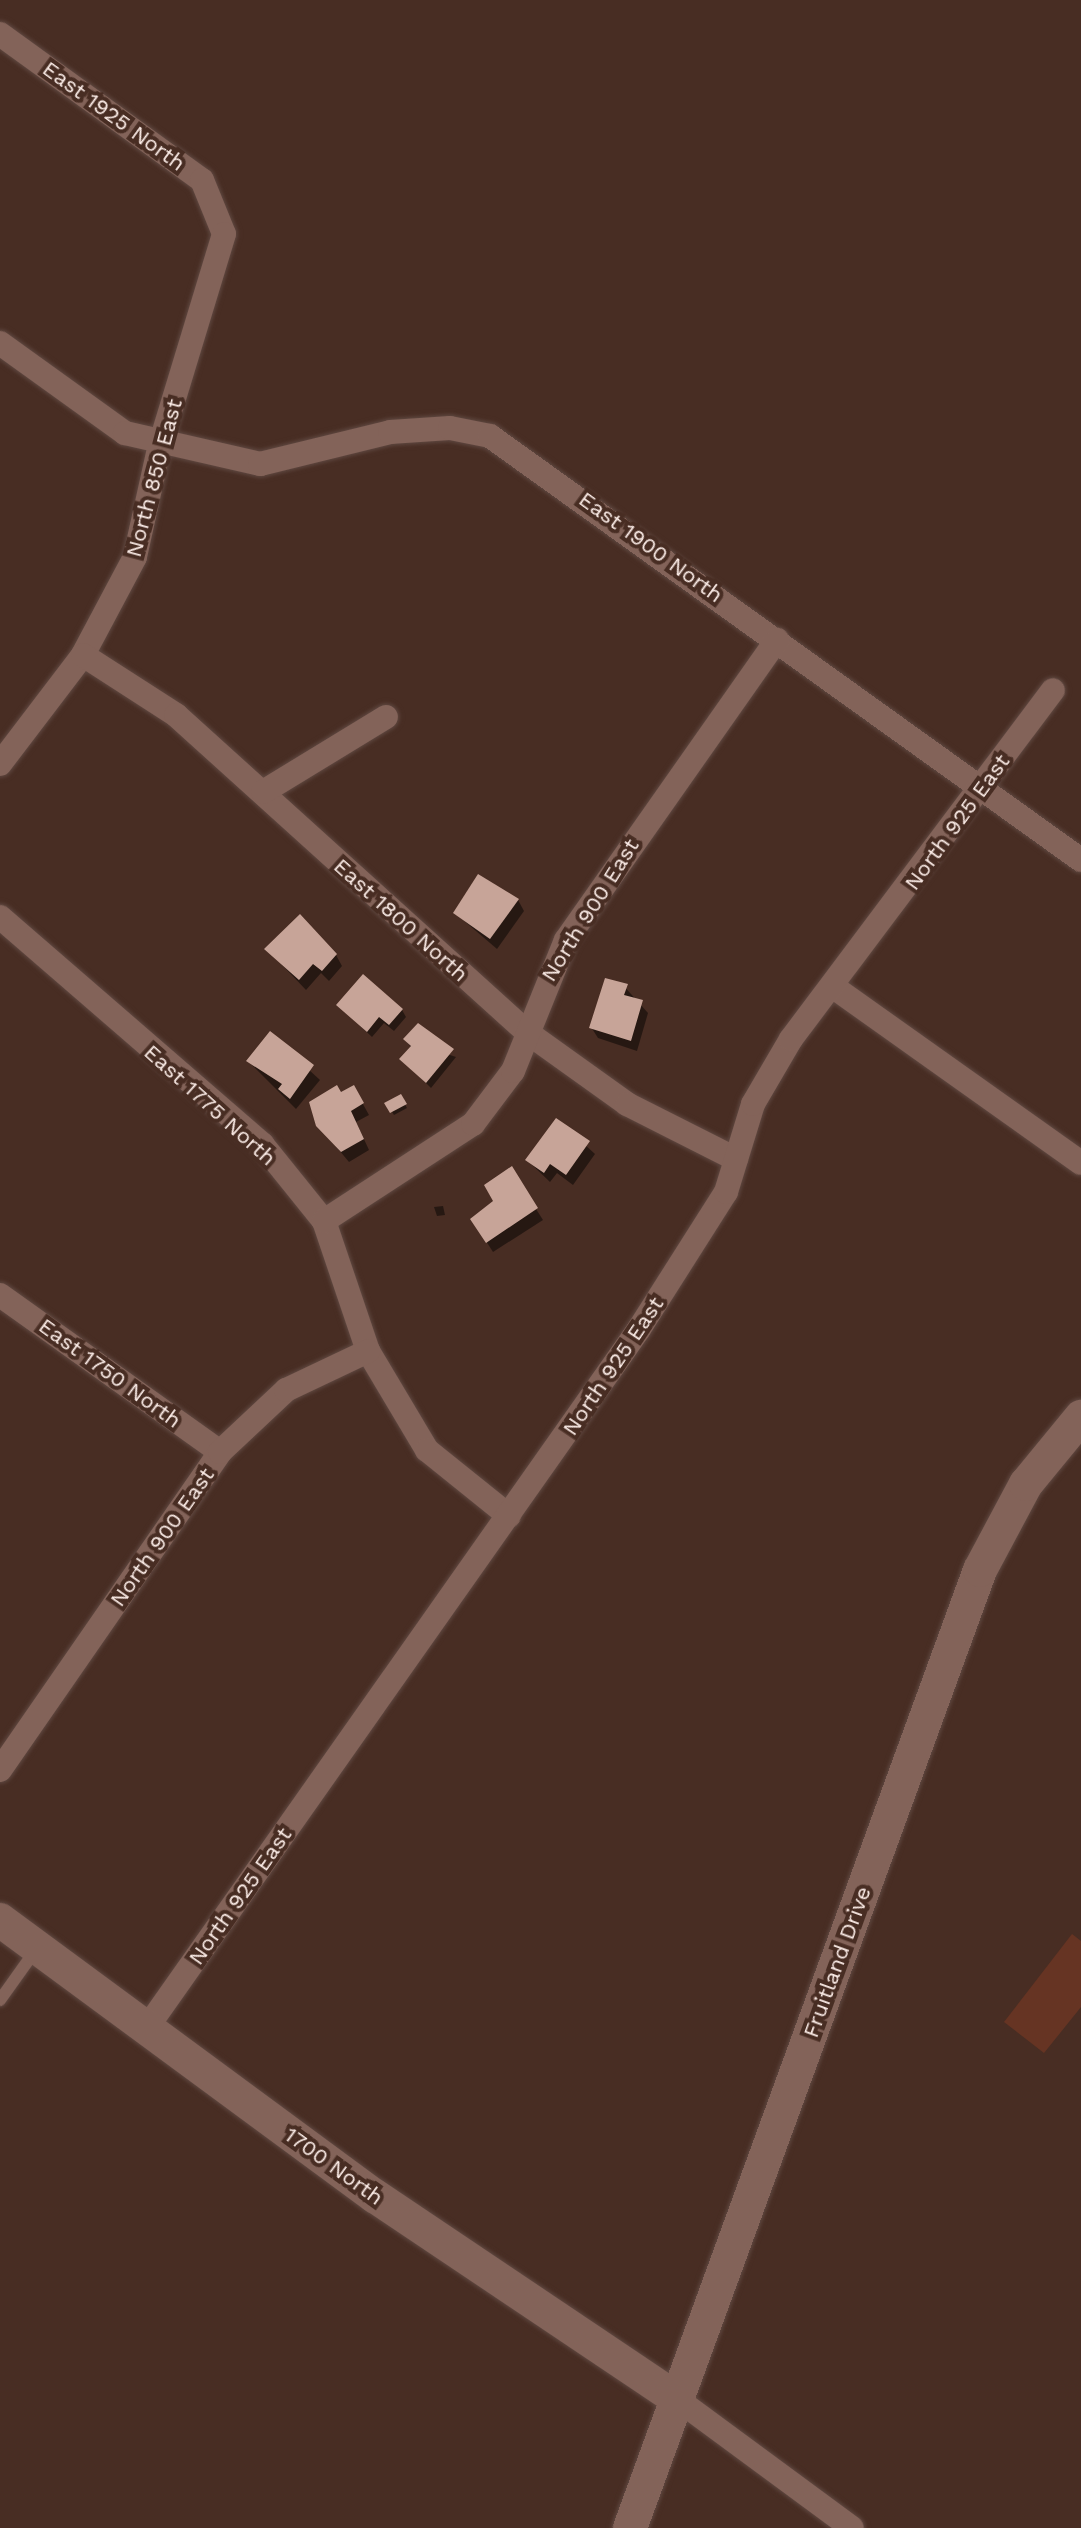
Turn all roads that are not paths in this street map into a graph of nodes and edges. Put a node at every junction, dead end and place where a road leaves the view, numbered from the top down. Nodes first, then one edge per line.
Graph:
1 (0, 34) edge
2 (219, 207) joint
3 (0, 343) edge
4 (160, 444) junction
5 (777, 640) junction
6 (83, 655) junction
7 (1053, 690) dead end
8 (386, 717) dead end
9 (0, 764) edge
10 (981, 791) junction
11 (263, 792) junction
12 (1081, 860) edge
13 (0, 917) edge
14 (832, 986) junction
15 (528, 1033) junction
16 (736, 1159) junction
17 (1081, 1163) edge
18 (324, 1221) junction
19 (0, 1295) edge
20 (368, 1351) junction
21 (1081, 1417) edge
22 (220, 1452) junction
23 (509, 1516) junction
24 (0, 1770) edge
25 (12, 1936) edge
26 (0, 2000) edge
27 (146, 2029) junction
28 (677, 2399) junction
29 (630, 2528) edge
30 (852, 2528) edge

1 - 2 street, East 1925 North
2 - 4 street, North 850 East
3 - 4 street, East 1900 North
4 - 5 street, East 1900 North
4 - 6 street, North 850 East
5 - 10 street, East 1900 North
5 - 15 street, North 900 East
6 - 9 street, North 850 East
6 - 11 street, East 1800 North
7 - 10 street, North 925 East
8 - 11 street
10 - 12 street, East 1900 North
10 - 14 street, North 925 East
11 - 15 street, East 1800 North
13 - 18 street, East 1775 North
14 - 16 street, North 925 East
14 - 17 street
15 - 16 street, East 1800 North
15 - 18 street, North 900 East
16 - 23 street, North 925 East
18 - 20 street, East 1775 North
19 - 22 street, East 1750 North
20 - 22 street, North 900 East
20 - 23 street, East 1775 North
21 - 28 street, Fruitland Drive
22 - 24 street, North 900 East
23 - 27 street, North 925 East
25 - 26 lane
25 - 27 street, 1700 North
27 - 28 street, 1700 North
28 - 29 street, Fruitland Drive
28 - 30 street

